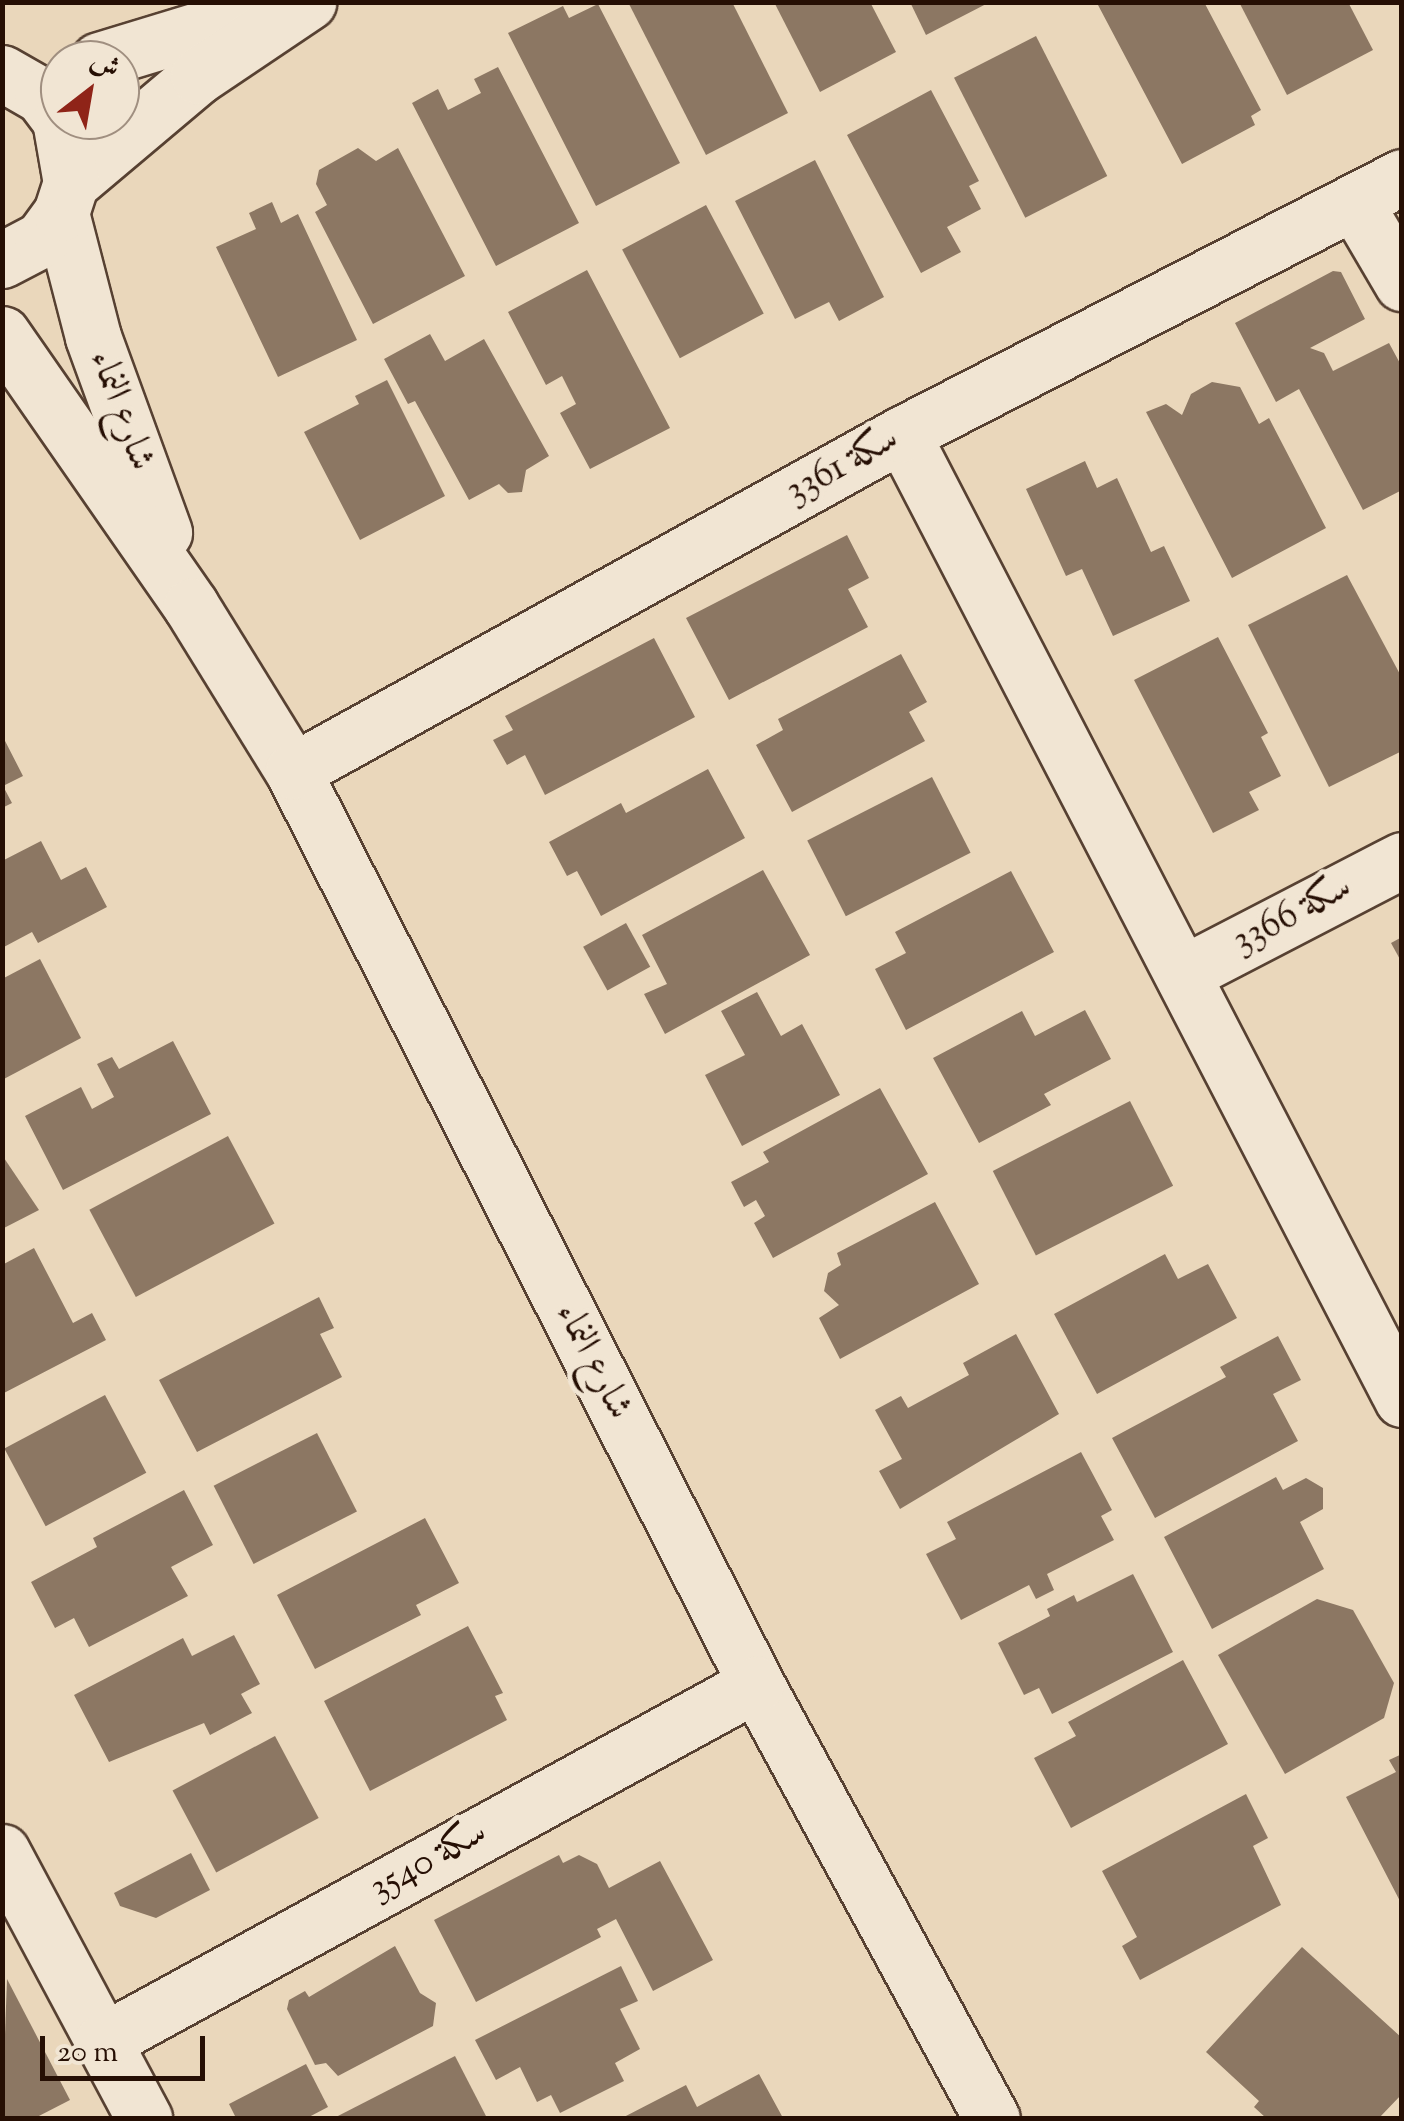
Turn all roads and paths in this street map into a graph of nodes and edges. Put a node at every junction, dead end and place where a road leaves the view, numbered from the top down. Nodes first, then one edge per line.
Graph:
1 (287, 2) edge
2 (308, 2) edge
3 (140, 47) edge
4 (62, 140) edge
5 (1402, 177) edge
6 (66, 198) junction
7 (1355, 203) junction
8 (2, 260) edge
9 (1402, 282) edge
10 (2, 334) edge
11 (902, 434) junction
12 (191, 606) junction
13 (293, 771) junction
14 (1402, 860) edge
15 (1184, 973) junction
16 (1402, 1398) edge
17 (756, 1684) junction
18 (2, 1852) edge
19 (103, 2041) junction
20 (144, 2118) edge
21 (992, 2118) edge

1 - 3 street
2 - 6 street
4 - 6 street, شارع النماء
5 - 7 street, سكة 3361
6 - 8 street
6 - 12 street, شارع النماء
7 - 9 street
7 - 11 street, سكة 3361
10 - 12 street, شارع النماء
11 - 13 street, سكة 3361
11 - 15 street
12 - 13 street, شارع النماء
13 - 17 street, شارع النماء
14 - 15 street, سكة 3366
15 - 16 street
17 - 19 street, سكة 3540
17 - 21 street, شارع النماء
18 - 19 street
19 - 20 street

